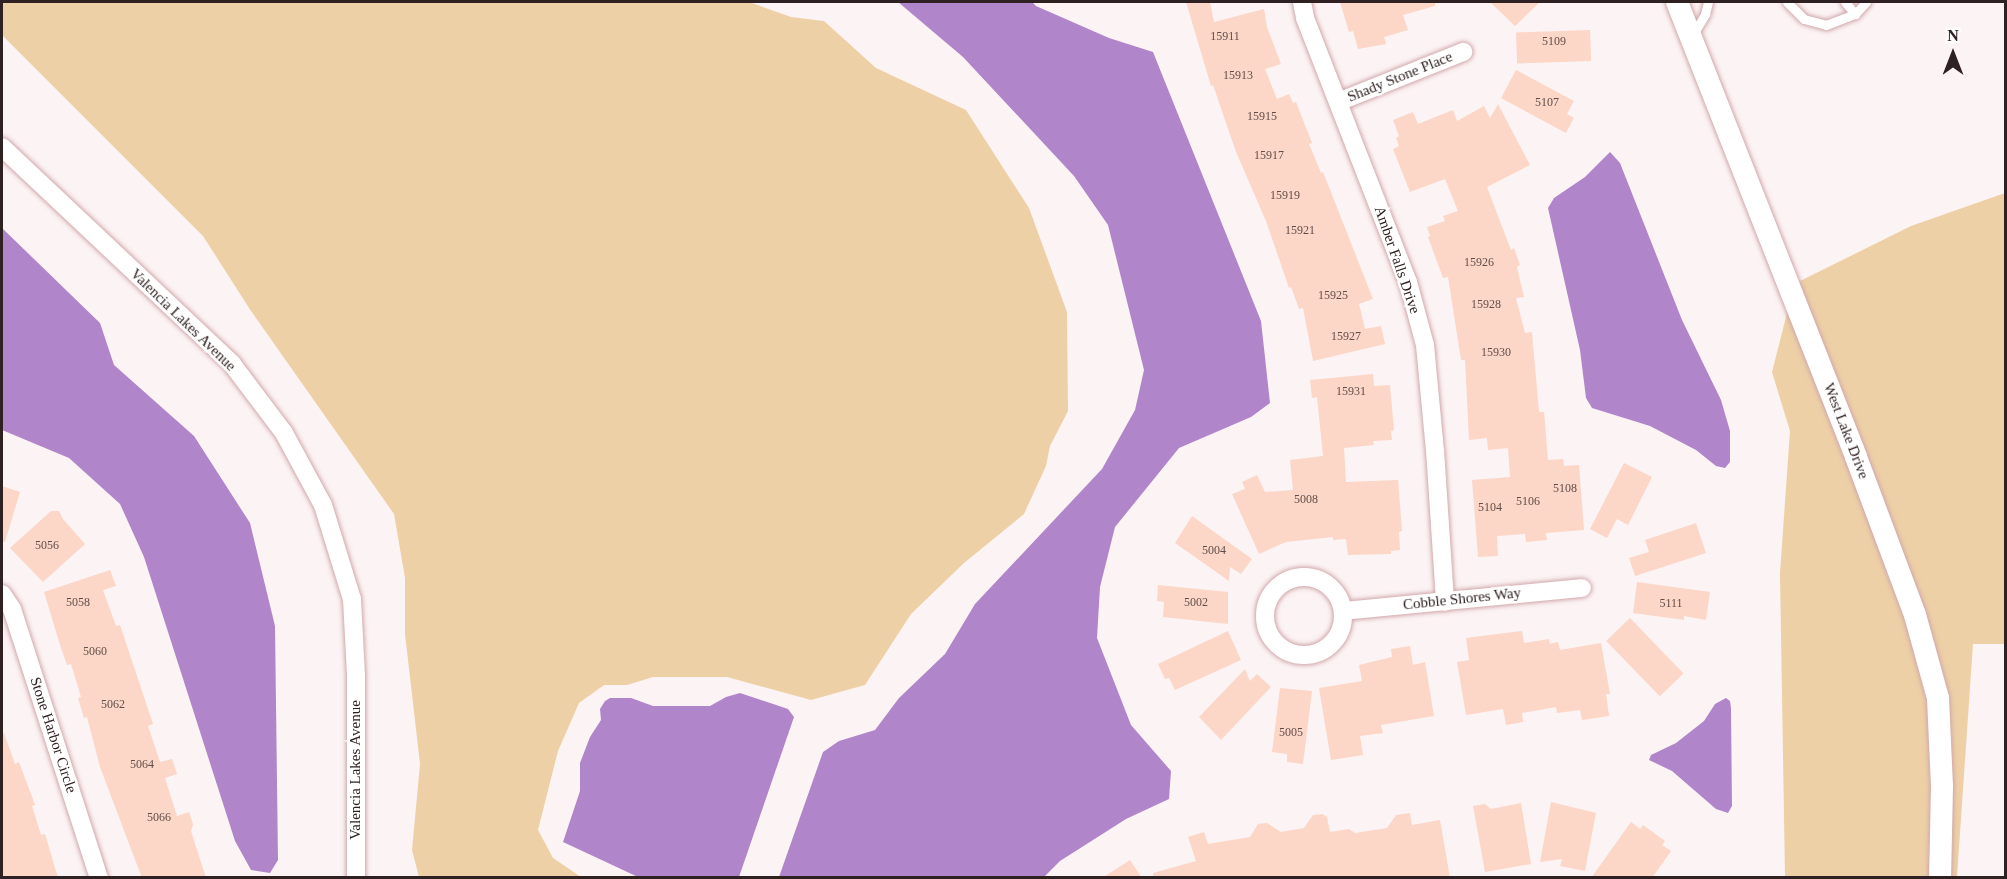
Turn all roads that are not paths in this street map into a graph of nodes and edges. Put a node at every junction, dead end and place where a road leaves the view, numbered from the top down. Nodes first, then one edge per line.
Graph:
1 (1302, 2) edge
2 (1677, 2) edge
3 (1708, 2) edge
4 (1787, 2) edge
5 (1845, 2) edge
6 (1866, 2) edge
7 (1854, 14) junction
8 (1691, 38) junction
9 (1463, 52) dead end
10 (1338, 102) junction
11 (2, 147) edge
12 (1582, 588) dead end
13 (2, 594) edge
14 (1445, 602) junction
15 (1343, 611) junction
16 (99, 878) edge
17 (356, 878) edge
18 (1940, 878) edge

1 - 10 street, Amber Falls Drive
2 - 8 street, West Lake Drive
3 - 8 lane
4 - 7 lane
5 - 7 lane
6 - 7 lane
8 - 18 street, West Lake Drive
9 - 10 street, Shady Stone Place
10 - 14 street, Amber Falls Drive
11 - 17 street, Valencia Lakes Avenue
12 - 14 street, Cobble Shores Way
13 - 16 street, Stone Harbor Circle
14 - 15 street, Cobble Shores Way
15 - 15 street

